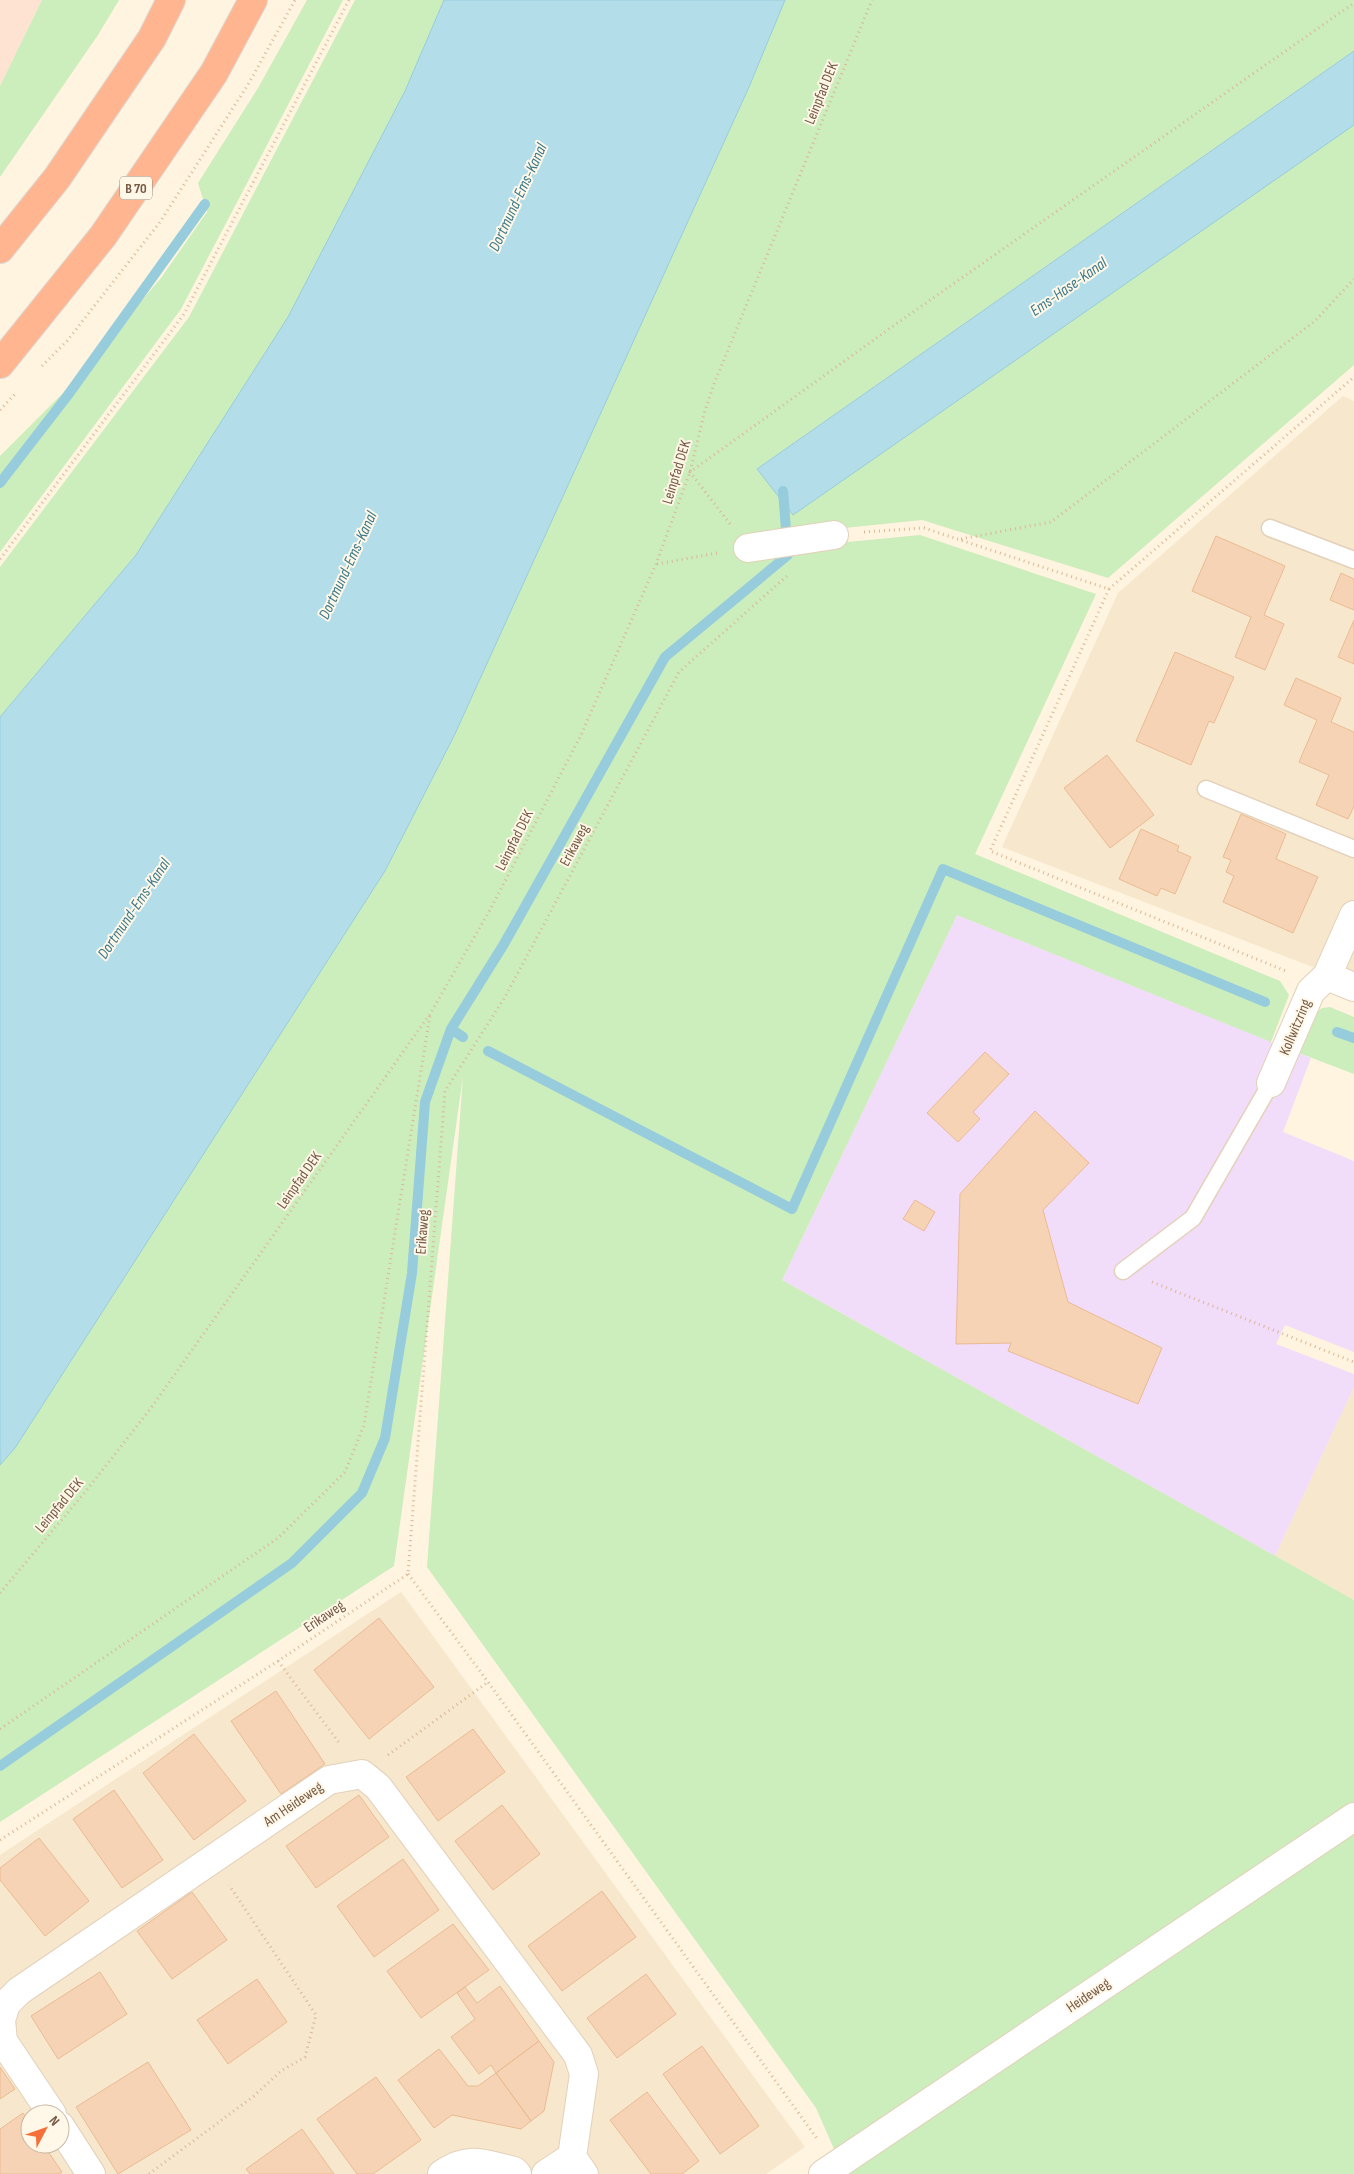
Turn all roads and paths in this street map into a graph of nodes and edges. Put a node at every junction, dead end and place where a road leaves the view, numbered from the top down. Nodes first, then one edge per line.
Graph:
1 (170, 0) edge
2 (253, 0) edge
3 (349, 0) edge
4 (872, 0) edge
5 (1354, 3) edge
6 (0, 249) edge
7 (1354, 279) edge
8 (0, 364) edge
9 (1354, 377) edge
10 (690, 472) junction
11 (1270, 528) dead end
12 (834, 534) joint
13 (961, 539) junction
14 (748, 548) junction
15 (0, 559) edge
16 (1354, 560) edge
17 (656, 564) junction
18 (790, 574) dead end
19 (1108, 589) junction
20 (1206, 789) dead end
21 (1354, 848) edge
22 (1354, 915) edge
23 (1327, 976) junction
24 (1354, 987) edge
25 (430, 1014) junction
26 (1271, 1083) joint
27 (1123, 1271) joint
28 (1354, 1362) edge
29 (408, 1574) junction
30 (0, 1593) edge
31 (278, 1660) junction
32 (488, 1682) junction
33 (0, 1729) edge
34 (362, 1774) junction
35 (1354, 1817) edge
36 (0, 1840) edge
37 (212, 1860) junction
38 (45, 2104) edge
39 (70, 2141) edge
40 (578, 2165) edge
41 (830, 2170) edge
42 (92, 2174) edge
43 (149, 2174) edge
44 (442, 2174) edge
45 (517, 2174) edge
46 (546, 2174) edge

1 - 6 highway
2 - 8 highway, B 70
3 - 15 path
4 - 10 path, Leinpfad DEK
5 - 10 path
7 - 13 path
9 - 19 path
10 - 14 path
10 - 17 path, Leinpfad DEK
11 - 16 lane
12 - 13 path
12 - 14 street
13 - 19 path
14 - 17 path
17 - 25 path, Leinpfad DEK
18 - 29 path, Erikaweg
19 - 23 path
20 - 21 lane
22 - 23 street, Kollwitzring
23 - 24 street
23 - 26 street, Kollwitzring
25 - 30 path, Leinpfad DEK
25 - 33 path
26 - 27 lane
27 - 28 path
29 - 31 path, Erikaweg
29 - 32 path
31 - 34 path
31 - 36 path, Erikaweg
32 - 34 path
32 - 41 path
34 - 37 street, Am Heideweg
34 - 40 street
35 - 41 street, Heideweg
37 - 38 street, Am Heideweg
37 - 43 path
39 - 42 street
40 - 46 street
44 - 45 street

